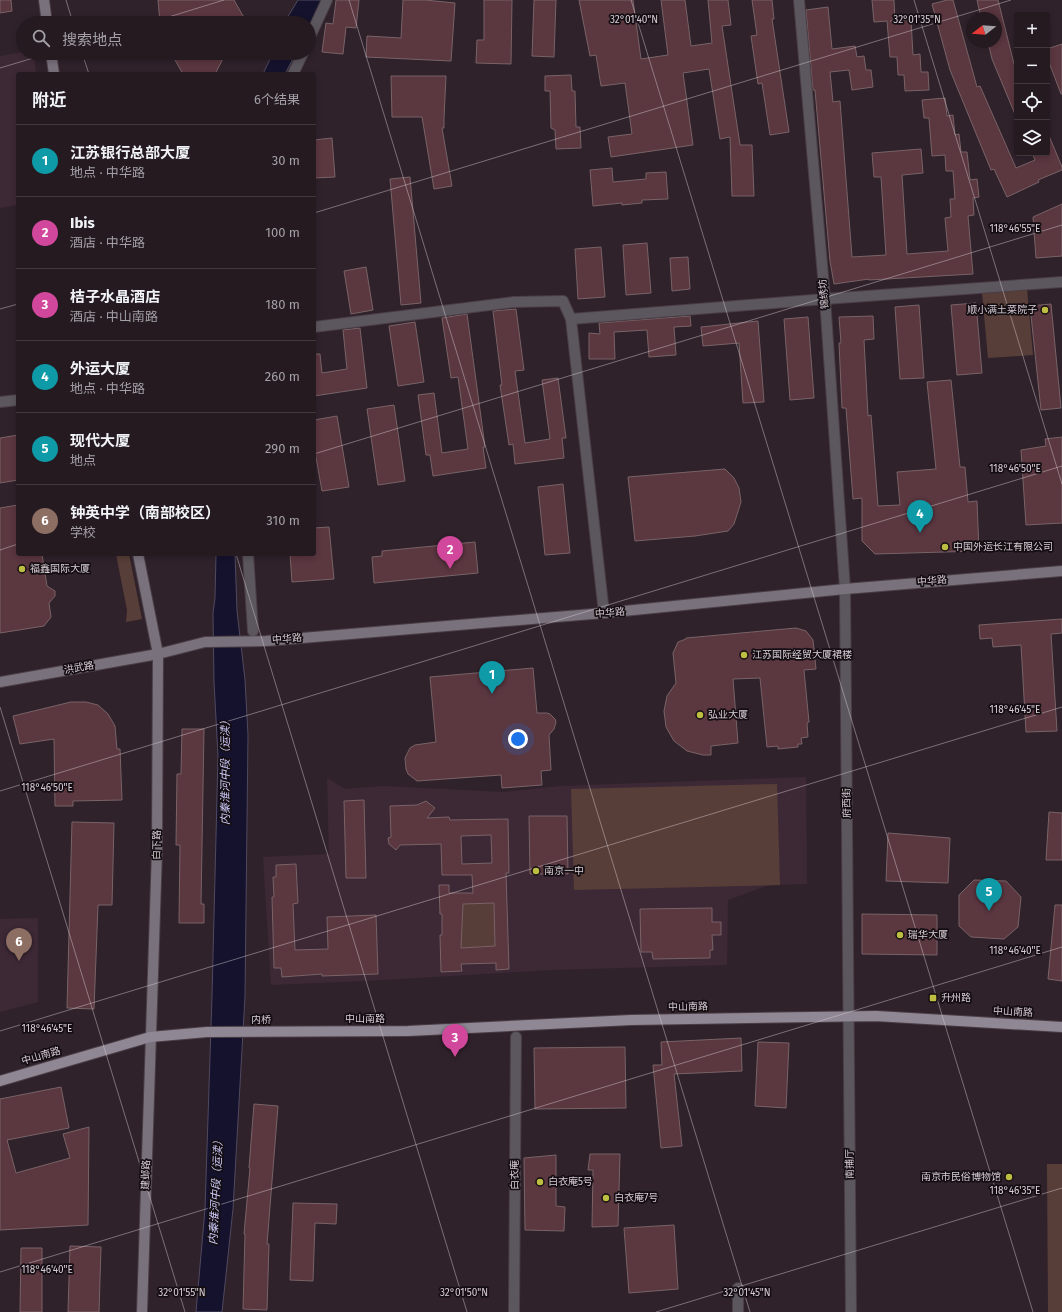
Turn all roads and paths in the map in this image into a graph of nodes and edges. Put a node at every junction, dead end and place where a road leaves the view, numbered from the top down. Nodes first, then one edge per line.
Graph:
1 (44, 0) edge
2 (327, 0) edge
3 (799, 0) edge
4 (46, 16) edge
5 (316, 24) edge
6 (52, 60) edge
7 (300, 60) edge
8 (54, 72) edge
9 (294, 72) edge
10 (1062, 282) edge
11 (825, 299) junction
12 (571, 319) junction
13 (316, 327) edge
14 (16, 400) edge
15 (0, 402) edge
16 (138, 556) edge
17 (248, 556) edge
18 (1062, 571) edge
19 (845, 589) junction
20 (604, 613) junction
21 (253, 631) dead end
22 (158, 654) junction
23 (0, 682) edge
24 (849, 1017) junction
25 (1062, 1027) edge
26 (206, 1032) joint
27 (315, 1032) joint
28 (150, 1037) junction
29 (516, 1037) dead end
30 (0, 1081) edge
31 (738, 1288) dead end
32 (142, 1312) edge
33 (514, 1312) edge
34 (738, 1312) edge
35 (852, 1312) edge

1 - 4 main road
2 - 5 street
3 - 11 street, 锦绣坊
6 - 8 main road
7 - 9 street
10 - 11 street
11 - 12 street
11 - 19 street, 锦绣坊
12 - 13 street
12 - 20 street
14 - 15 street
16 - 22 main road, 白下路
17 - 21 street
18 - 19 main road, 中华路
19 - 20 main road, 中华路
19 - 24 street, 府西街
20 - 22 main road, 中华路
22 - 23 main road, 洪武路
22 - 28 main road, 白下路
24 - 25 main road, 中山南路
24 - 27 main road, 中山南路
24 - 35 street, 南捕厅
26 - 27 main road, 内桥
26 - 28 main road, 中山南路
28 - 30 main road, 中山南路
28 - 32 main road, 建邺路
29 - 33 street, 白衣庵
31 - 34 street

